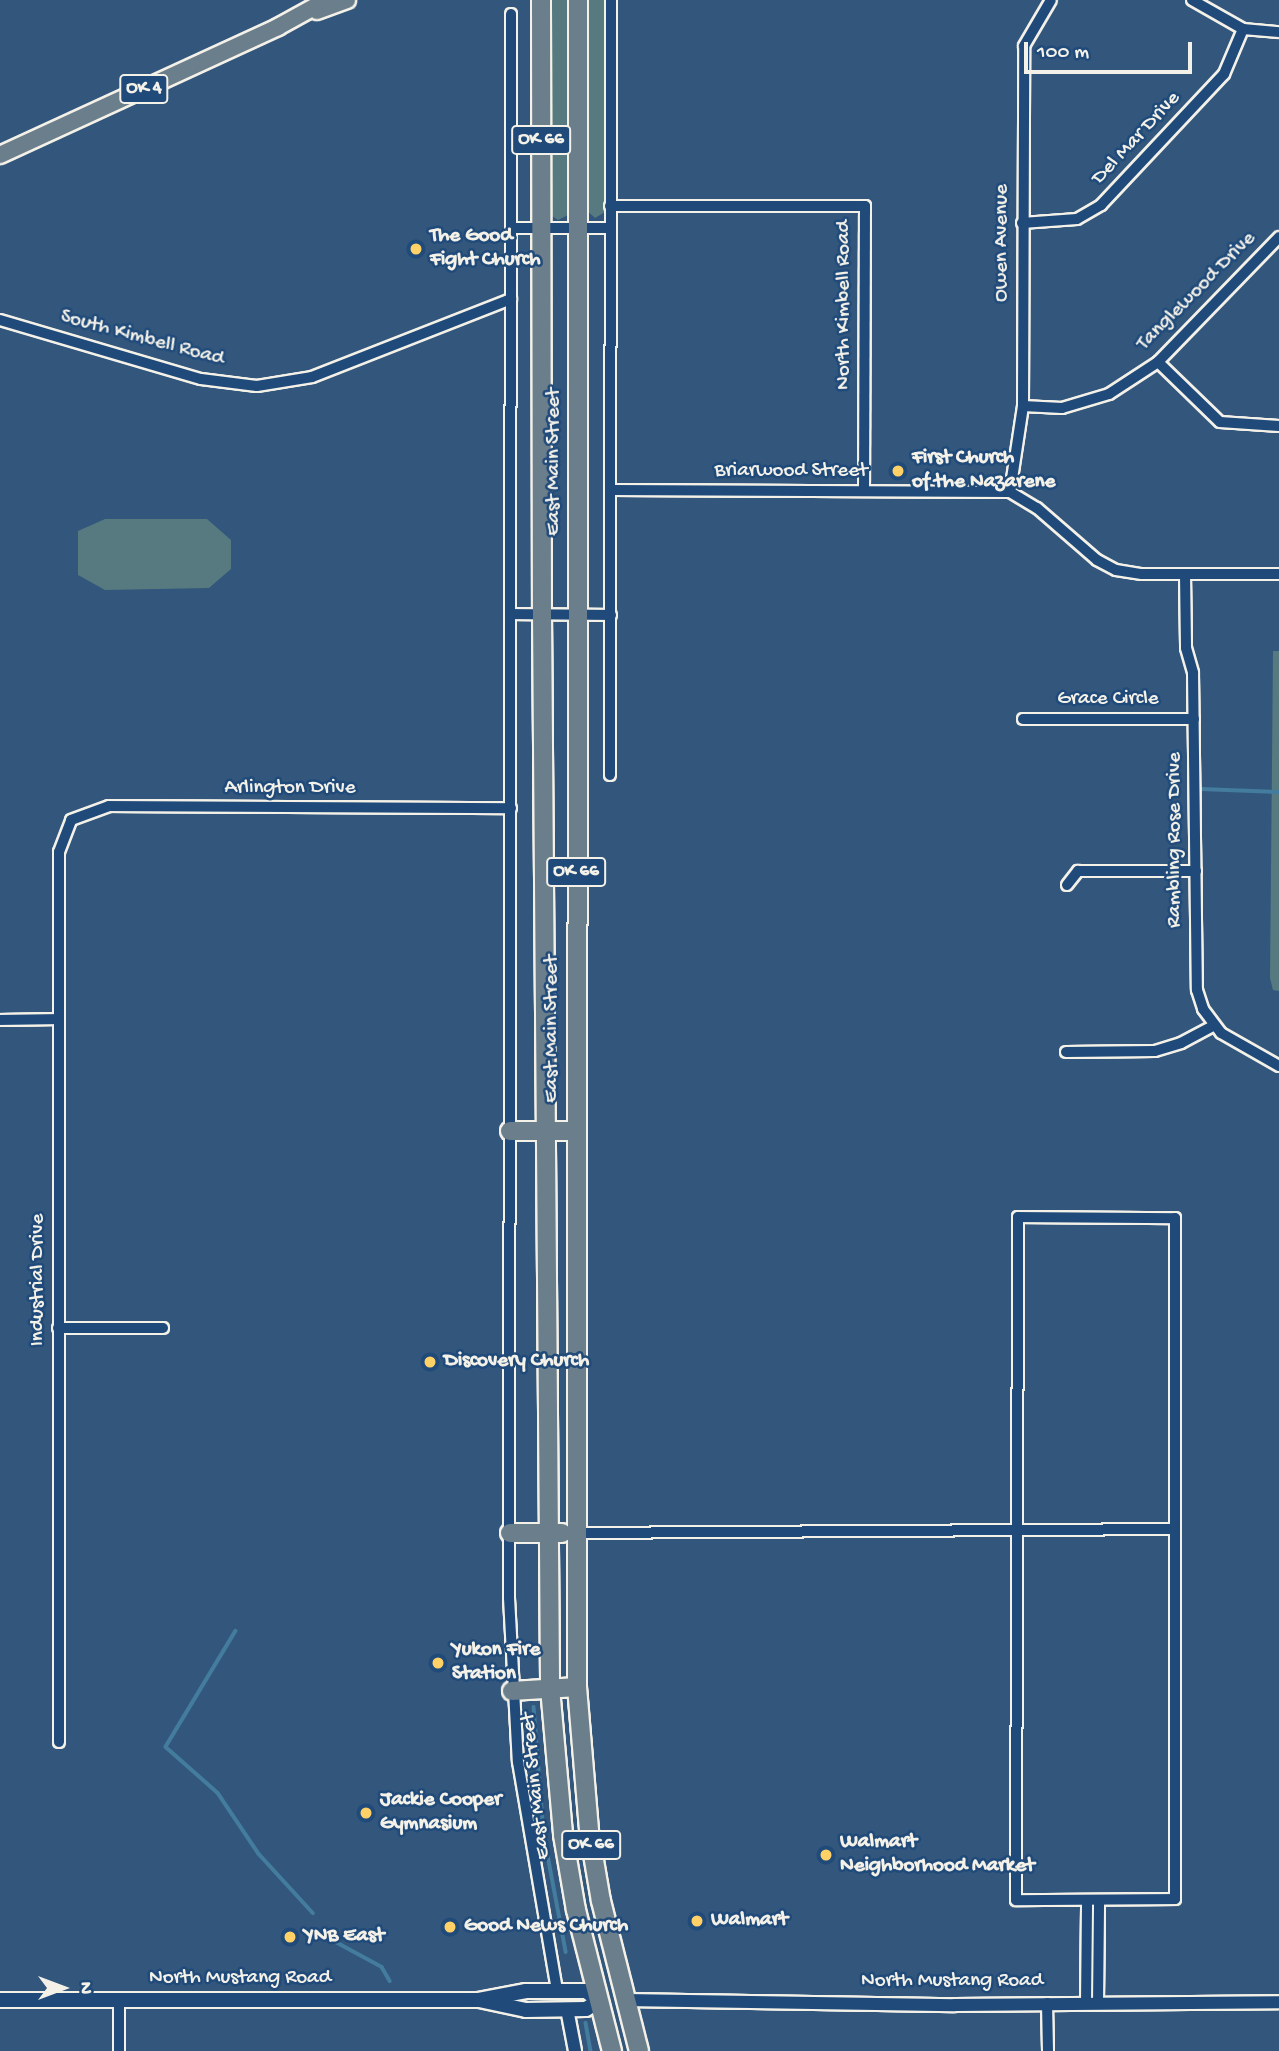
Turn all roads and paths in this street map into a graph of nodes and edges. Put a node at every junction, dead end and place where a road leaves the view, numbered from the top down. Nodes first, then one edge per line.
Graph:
1 (327, 0) edge
2 (347, 0) edge
3 (541, 0) edge
4 (578, 0) edge
5 (611, 0) edge
6 (1051, 0) edge
7 (1192, 0) edge
8 (511, 14) dead end
9 (289, 22) junction
10 (1243, 29) junction
11 (1279, 32) edge
12 (0, 155) edge
13 (610, 206) junction
14 (1022, 223) junction
15 (512, 228) junction
16 (579, 228) junction
17 (611, 228) junction
18 (541, 229) junction
19 (1279, 237) edge
20 (511, 299) junction
21 (0, 320) edge
22 (1158, 362) junction
23 (1023, 406) junction
24 (1279, 426) edge
25 (612, 490) junction
26 (864, 491) junction
27 (1010, 492) junction
28 (1185, 574) junction
29 (1279, 574) edge
30 (542, 613) junction
31 (577, 613) junction
32 (510, 614) junction
33 (611, 615) junction
34 (1023, 719) dead end
35 (1194, 719) junction
36 (610, 775) dead end
37 (511, 808) junction
38 (71, 820) joint
39 (1195, 871) junction
40 (1067, 885) dead end
41 (57, 1019) junction
42 (0, 1020) edge
43 (1215, 1025) junction
44 (1066, 1052) dead end
45 (1279, 1066) edge
46 (510, 1131) junction
47 (547, 1131) junction
48 (575, 1132) junction
49 (58, 1328) junction
50 (163, 1328) dead end
51 (1017, 1529) junction
52 (1175, 1529) junction
53 (510, 1533) junction
54 (550, 1533) junction
55 (576, 1533) junction
56 (577, 1686) junction
57 (550, 1688) junction
58 (512, 1691) junction
59 (59, 1742) dead end
60 (1099, 1899) junction
61 (1087, 1900) junction
62 (557, 1991) junction
63 (0, 2000) edge
64 (118, 2000) junction
65 (479, 2000) junction
66 (625, 2000) junction
67 (599, 2001) junction
68 (1279, 2002) edge
69 (1047, 2003) junction
70 (1092, 2003) junction
71 (567, 2010) junction
72 (119, 2051) edge
73 (575, 2051) edge
74 (612, 2051) edge
75 (639, 2051) edge
76 (1048, 2051) edge

1 - 9 main road, OK 4
2 - 9 main road, OK 4
3 - 18 highway, East Main Street / OK 66
4 - 16 highway, East Main Street / OK 66
5 - 13 street
6 - 14 street, Owen Avenue
7 - 10 street
8 - 15 street, East Main Street
9 - 12 main road, OK 4
10 - 11 street
10 - 14 street, Del Mar Drive
13 - 17 street
13 - 26 street, North Kimbell Road
14 - 23 street, Owen Avenue
15 - 18 street
15 - 20 street, East Main Street
16 - 17 street
16 - 18 street
16 - 31 highway, East Main Street / OK 66
17 - 25 street
18 - 30 highway, East Main Street / OK 66
19 - 22 street, Tanglewood Drive
20 - 21 street, South Kimbell Road
20 - 32 street, East Main Street
22 - 23 street, Tanglewood Drive
22 - 24 street
23 - 27 street, Owen Avenue
25 - 26 street, Briarwood Street
25 - 33 street
26 - 27 street, Briarwood Street
27 - 28 street
28 - 29 street
28 - 35 street, Rambling Rose Drive
30 - 31 street
30 - 32 street
30 - 47 highway, East Main Street / OK 66
31 - 33 street
31 - 48 highway, East Main Street / OK 66
32 - 37 street, East Main Street
33 - 36 street
34 - 35 street, Grace Circle
35 - 39 street, Rambling Rose Drive
37 - 38 street, Arlington Drive
37 - 46 street, East Main Street
38 - 41 street, Industrial Drive
39 - 40 street
39 - 43 street, Rambling Rose Drive
41 - 42 street
41 - 49 street, Industrial Drive
43 - 44 street
43 - 45 street, Rambling Rose Drive
46 - 47 highway
46 - 53 street, East Main Street
47 - 48 highway
47 - 54 highway, East Main Street / OK 66
48 - 55 highway, East Main Street / OK 66
49 - 50 street
49 - 59 street, Industrial Drive
51 - 52 street
51 - 52 street
51 - 55 street
51 - 61 street
52 - 60 street
53 - 54 highway
53 - 58 street, East Main Street
54 - 55 highway
54 - 57 highway, East Main Street / OK 66
55 - 56 highway, East Main Street / OK 66
56 - 57 highway
56 - 66 highway, East Main Street / OK 66
57 - 58 highway
57 - 67 highway, East Main Street / OK 66
58 - 62 street, East Main Street
60 - 61 street
60 - 70 street
61 - 70 street
62 - 65 main road, North Mustang Road
62 - 67 main road, North Mustang Road
63 - 64 main road, North Mustang Road
64 - 65 main road, North Mustang Road
64 - 72 street
65 - 71 main road, North Mustang Road
66 - 67 highway
66 - 69 street, North Mustang Road
66 - 75 highway, East Main Street / OK 66
67 - 71 main road, North Mustang Road
67 - 74 highway, East Main Street / OK 66
68 - 70 street, North Mustang Road
69 - 70 street, North Mustang Road
69 - 76 street
71 - 73 street

